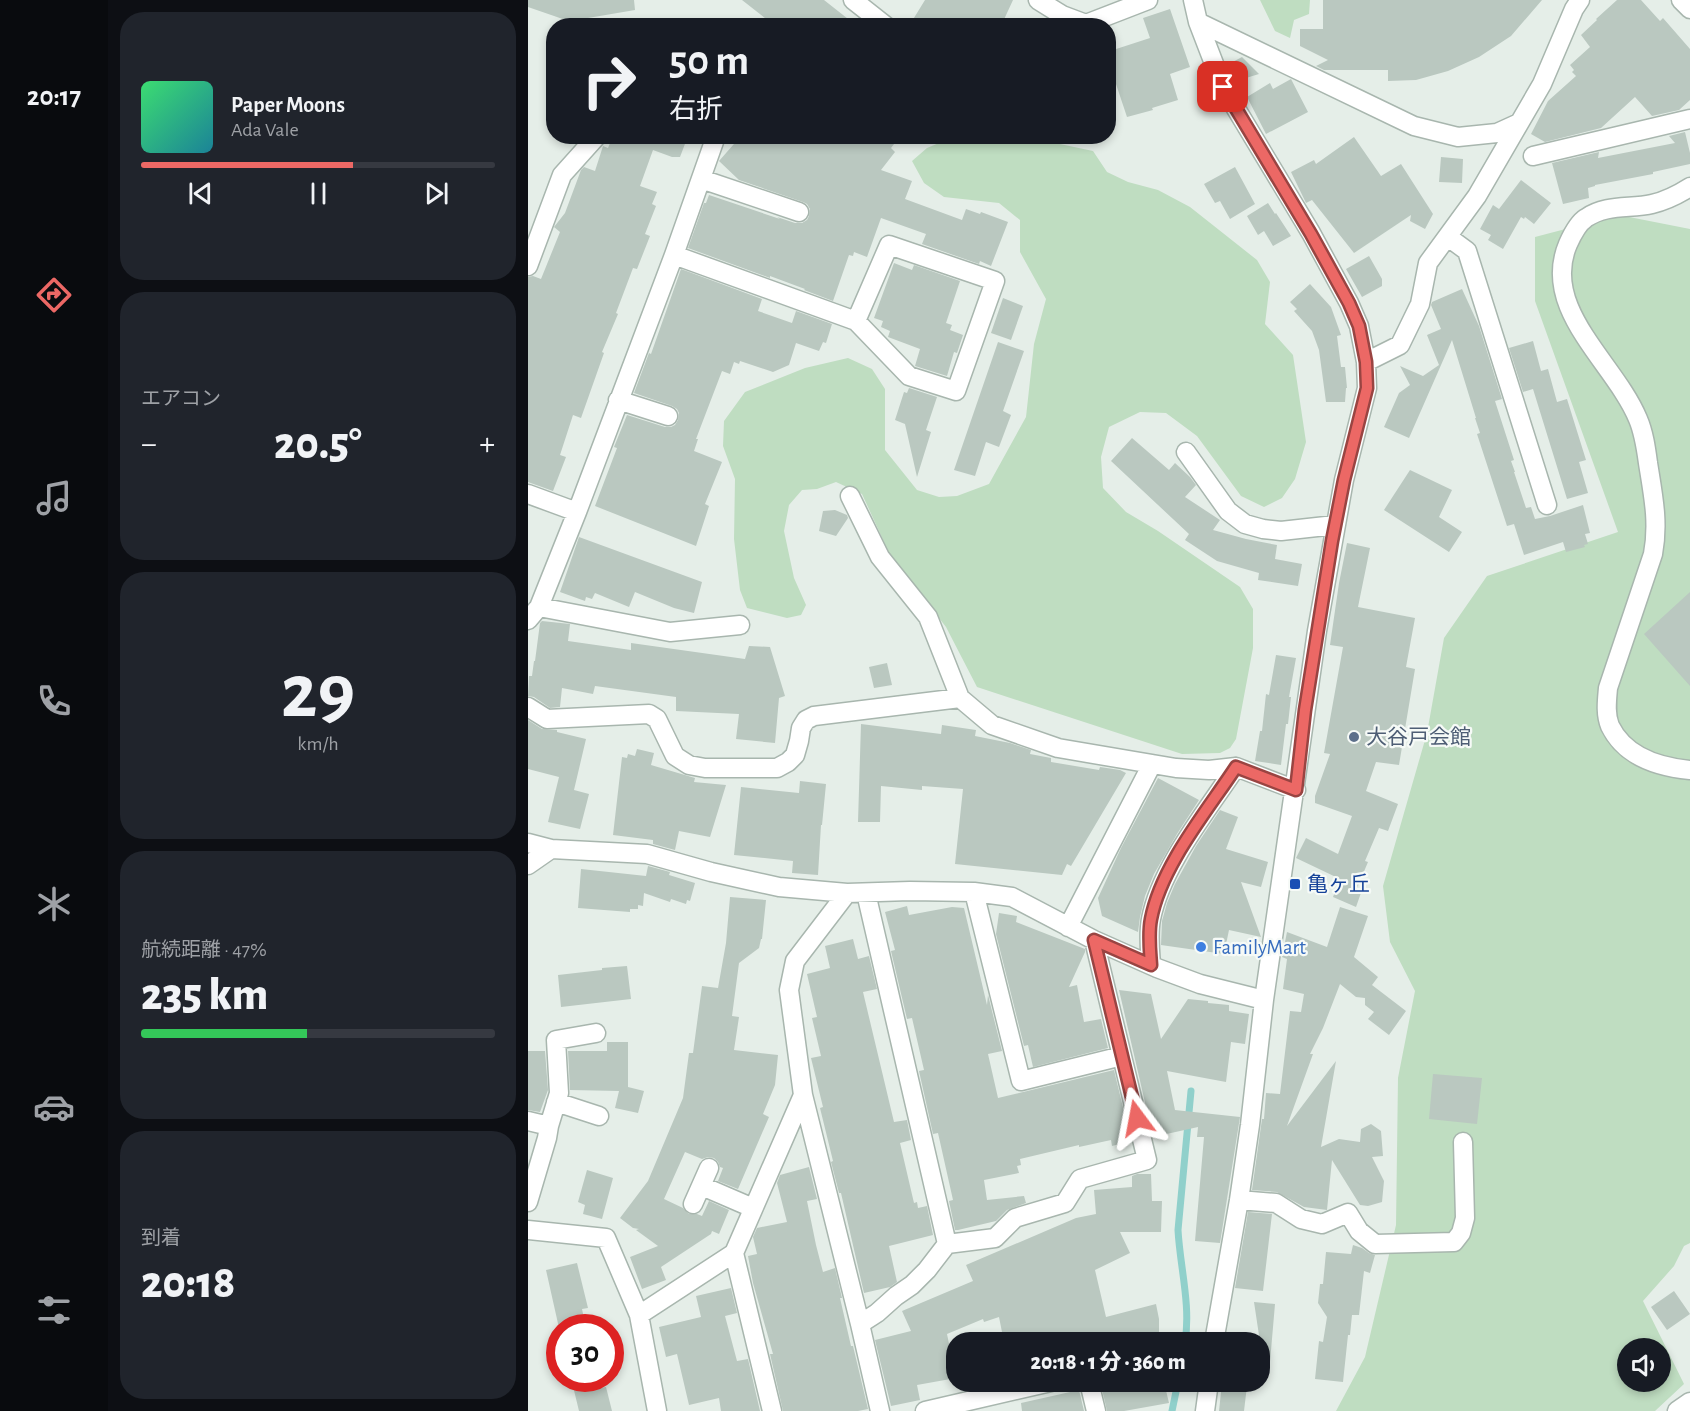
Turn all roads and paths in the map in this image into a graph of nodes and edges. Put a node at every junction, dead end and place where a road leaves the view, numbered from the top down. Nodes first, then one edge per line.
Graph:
1 (853, 0) edge
2 (1038, 0) edge
3 (1148, 0) edge
4 (1193, 0) edge
5 (1580, 0) edge
6 (1681, 0) edge
7 (1690, 9) edge
8 (876, 18) edge
9 (1069, 18) edge
10 (1103, 18) edge
11 (1198, 22) junction
12 (1690, 119) edge
13 (1519, 123) junction
14 (590, 144) edge
15 (713, 144) edge
16 (1533, 156) dead end
17 (701, 178) junction
18 (1690, 187) edge
19 (799, 212) dead end
20 (1448, 237) junction
21 (674, 255) junction
22 (529, 261) edge
23 (856, 321) junction
24 (1366, 362) junction
25 (618, 400) junction
26 (668, 416) dead end
27 (1186, 453) dead end
28 (528, 494) edge
29 (850, 496) dead end
30 (1547, 505) dead end
31 (577, 512) junction
32 (1335, 525) junction
33 (533, 614) edge
34 (740, 625) dead end
35 (960, 698) junction
36 (528, 707) edge
37 (1152, 764) junction
38 (1236, 767) junction
39 (1690, 770) edge
40 (1296, 790) junction
41 (528, 843) edge
42 (551, 849) junction
43 (528, 865) edge
44 (848, 892) junction
45 (974, 892) junction
46 (866, 893) junction
47 (1068, 927) junction
48 (1094, 940) junction
49 (1151, 965) junction
50 (1264, 1000) junction
51 (596, 1033) dead end
52 (1122, 1056) junction
53 (802, 1095) junction
54 (556, 1102) junction
55 (599, 1116) dead end
56 (528, 1121) edge
57 (549, 1126) junction
58 (1463, 1142) dead end
59 (709, 1168) dead end
60 (702, 1186) junction
61 (1239, 1200) junction
62 (528, 1202) edge
63 (693, 1204) dead end
64 (753, 1208) junction
65 (528, 1230) edge
66 (947, 1244) junction
67 (734, 1253) junction
68 (639, 1315) junction
69 (860, 1324) junction
70 (1216, 1332) edge
71 (1021, 1392) edge
72 (1091, 1392) edge
73 (1208, 1392) edge
74 (1690, 1402) edge
75 (986, 1404) edge
76 (657, 1411) edge
77 (772, 1411) edge
78 (880, 1411) edge
79 (926, 1411) edge
80 (1096, 1411) edge
81 (1205, 1411) edge
82 (1677, 1411) edge

1 - 8 street
2 - 9 street
3 - 10 street
4 - 11 street
5 - 13 street
6 - 7 street
11 - 13 street
11 - 24 street
12 - 16 street
13 - 20 street
14 - 22 street
15 - 17 street
17 - 19 street
17 - 21 street
18 - 39 street
20 - 24 street
20 - 30 street
21 - 23 street
21 - 25 street
23 - 23 street
24 - 32 street
25 - 26 street
25 - 31 street
27 - 32 street
28 - 31 street
29 - 35 street
31 - 33 street
32 - 40 street
33 - 34 street
35 - 36 street
35 - 37 street
37 - 38 street
37 - 47 street
38 - 40 street
38 - 49 street
40 - 50 street
41 - 42 street
42 - 43 street
42 - 44 street
44 - 46 street
44 - 53 street
45 - 46 street
45 - 47 street
45 - 52 street
46 - 66 street
47 - 48 street
48 - 49 street
48 - 52 street
49 - 50 street
50 - 61 street
51 - 54 street
52 - 66 street
53 - 64 street
53 - 69 street
54 - 55 street
54 - 57 street
56 - 57 street
57 - 62 street
58 - 61 street
59 - 60 street
60 - 63 street
60 - 64 street
61 - 70 street
64 - 67 street
65 - 68 street
66 - 69 street
67 - 68 street
67 - 77 street
68 - 76 street
69 - 78 street
71 - 75 street
72 - 80 street
73 - 81 street
74 - 82 street
75 - 79 street

